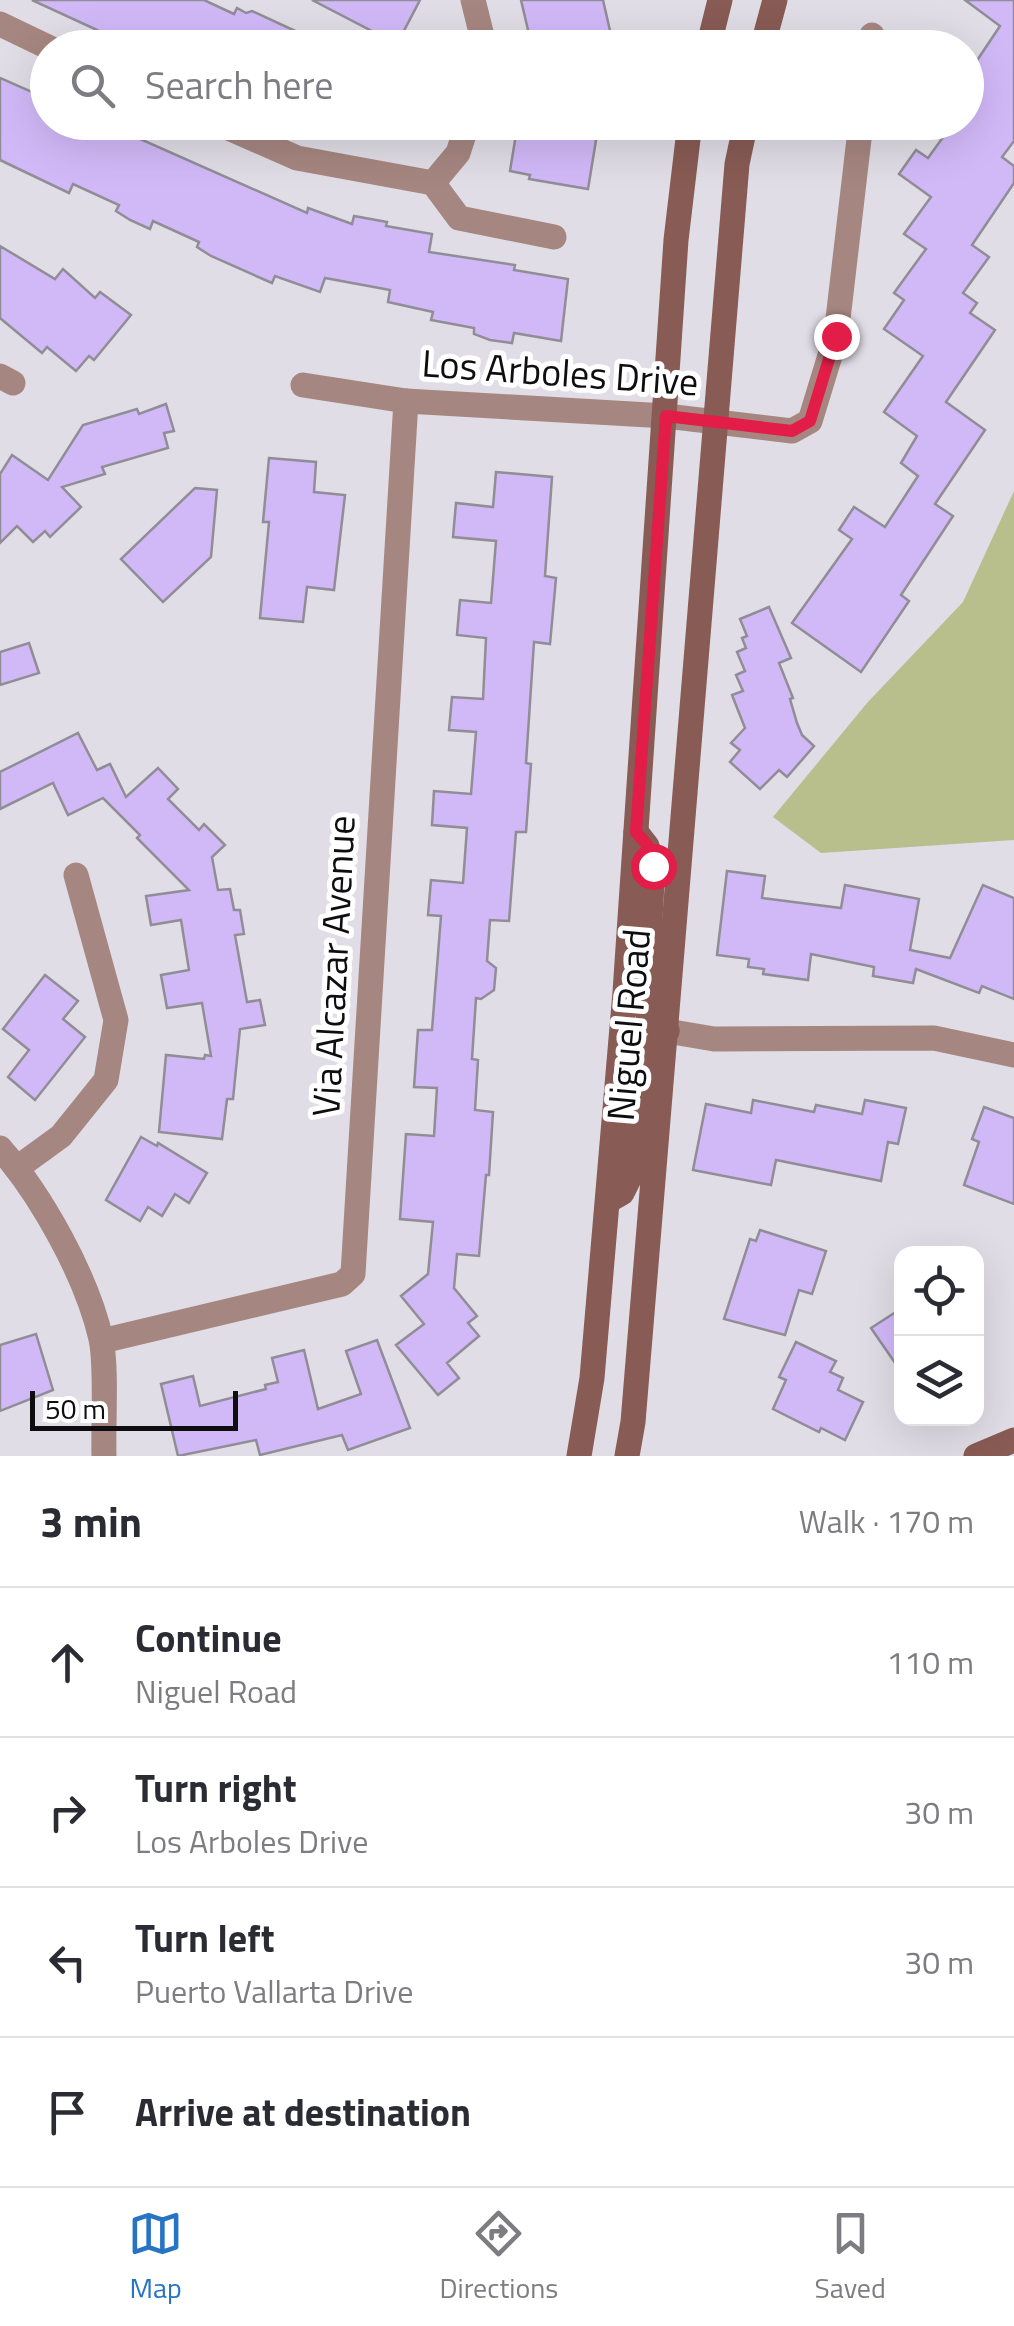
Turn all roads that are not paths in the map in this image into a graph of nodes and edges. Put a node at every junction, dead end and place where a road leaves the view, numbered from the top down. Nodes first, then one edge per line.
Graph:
1 (474, 0) edge
2 (720, 0) edge
3 (775, 0) edge
4 (0, 24) edge
5 (481, 30) edge
6 (712, 30) edge
7 (767, 30) edge
8 (30, 38) edge
9 (256, 140) edge
10 (462, 140) edge
11 (688, 140) edge
12 (742, 140) edge
13 (860, 140) edge
14 (433, 184) junction
15 (554, 238) dead end
16 (303, 386) dead end
17 (406, 400) junction
18 (666, 416) junction
19 (715, 420) junction
20 (636, 832) junction
21 (76, 875) dead end
22 (667, 1031) junction
23 (1014, 1054) edge
24 (8, 1158) edge
25 (608, 1202) junction
26 (102, 1341) junction
27 (1014, 1440) edge
28 (104, 1456) edge
29 (580, 1456) edge
30 (626, 1456) edge
31 (976, 1456) edge

1 - 5 street
2 - 6 main road
3 - 7 main road
4 - 8 street
9 - 14 street
10 - 14 street
11 - 18 main road, Niguel Road
12 - 19 main road, Niguel Road
13 - 19 street, Los Arboles Drive
14 - 15 street
16 - 17 street, Los Arboles Drive
17 - 18 street, Los Arboles Drive
17 - 26 street, Via Alcazar Avenue
18 - 19 street, Los Arboles Drive
18 - 20 main road, Niguel Road
19 - 22 main road, Niguel Road
20 - 22 main road
20 - 25 main road, Niguel Road
21 - 24 street
22 - 23 street
22 - 25 main road
22 - 30 main road, Niguel Road
24 - 26 street
25 - 29 main road, Niguel Road
26 - 28 street
27 - 31 main road

